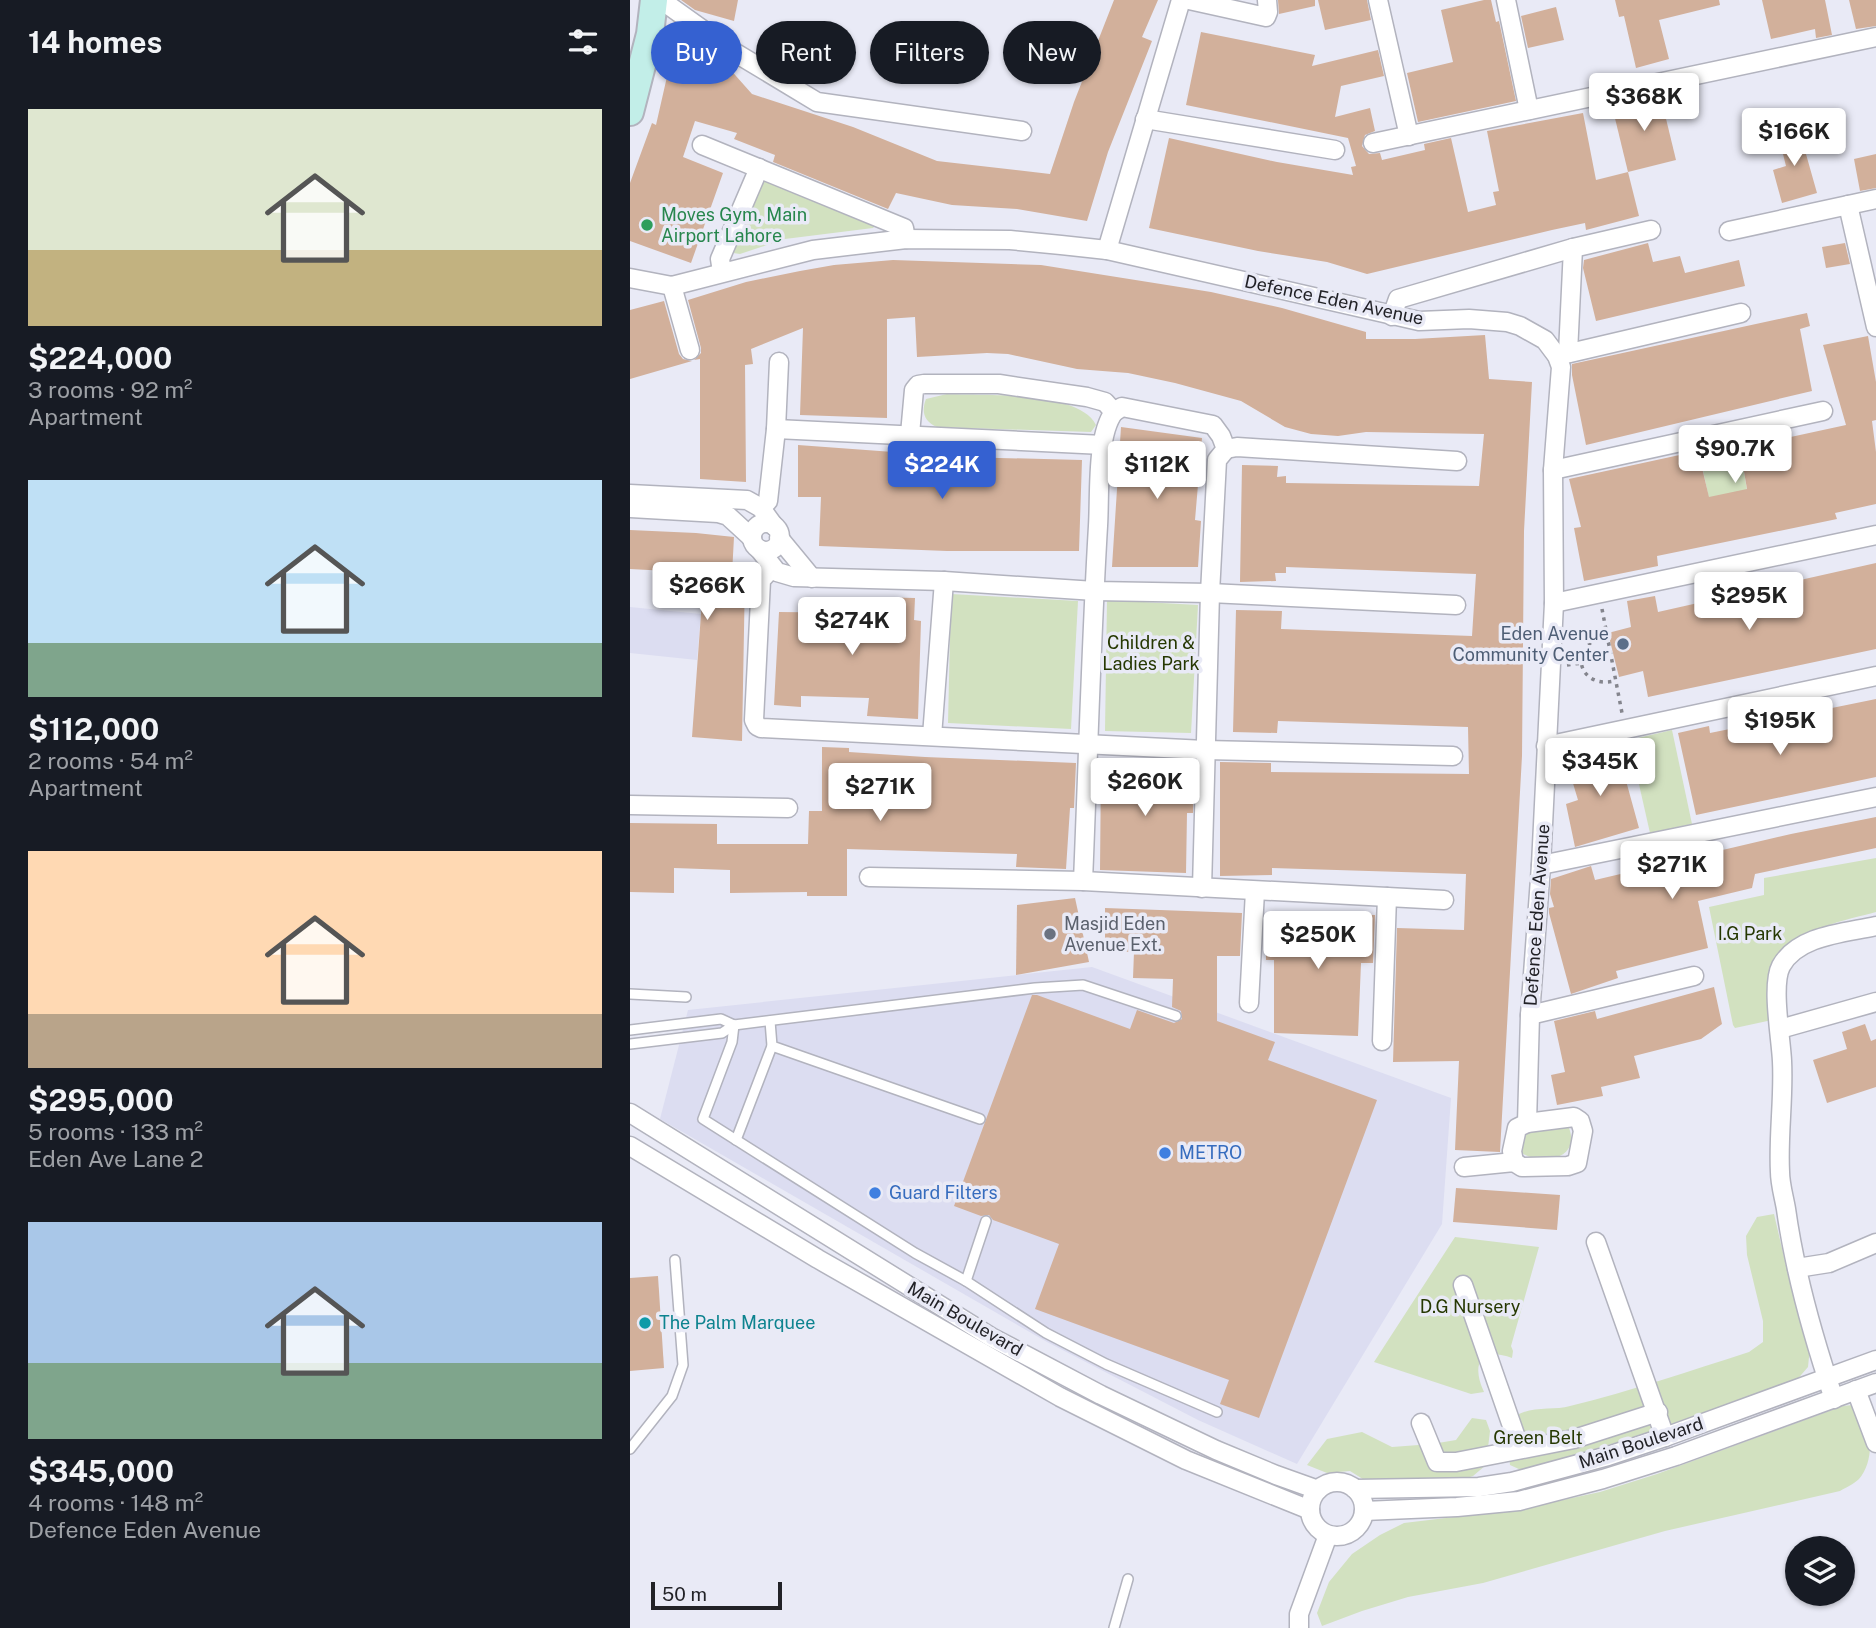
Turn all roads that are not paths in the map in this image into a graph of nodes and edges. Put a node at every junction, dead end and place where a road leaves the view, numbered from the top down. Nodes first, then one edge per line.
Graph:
1 (652, 0) edge
2 (661, 0) edge
3 (1181, 0) edge
4 (1189, 0) edge
5 (1267, 0) edge
6 (1378, 0) edge
7 (1506, 0) edge
8 (630, 24) edge
9 (1876, 37) edge
10 (1529, 110) junction
11 (630, 112) edge
12 (1145, 119) junction
13 (1022, 131) dead end
14 (1409, 136) junction
15 (1373, 143) dead end
16 (702, 145) dead end
17 (1335, 150) dead end
18 (759, 168) junction
19 (1876, 199) edge
20 (1848, 205) junction
21 (1651, 230) dead end
22 (1729, 231) dead end
23 (906, 239) junction
24 (1573, 248) junction
25 (1107, 250) junction
26 (722, 272) junction
27 (630, 278) edge
28 (671, 286) junction
29 (1741, 313) dead end
30 (1392, 316) junction
31 (1876, 327) edge
32 (690, 350) dead end
33 (1562, 354) junction
34 (779, 362) dead end
35 (1823, 411) dead end
36 (1114, 412) junction
37 (776, 429) junction
38 (910, 434) junction
39 (1103, 444) junction
40 (1226, 449) junction
41 (1457, 461) dead end
42 (1553, 470) junction
43 (630, 494) edge
44 (630, 508) edge
45 (761, 508) junction
46 (777, 532) junction
47 (1876, 535) edge
48 (755, 543) junction
49 (772, 568) junction
50 (811, 578) junction
51 (944, 581) junction
52 (1094, 591) junction
53 (1210, 593) junction
54 (1554, 603) junction
55 (1456, 605) dead end
56 (1876, 676) edge
57 (932, 736) junction
58 (1089, 744) junction
59 (1546, 746) junction
60 (1205, 750) junction
61 (1453, 756) dead end
62 (1876, 797) edge
63 (630, 805) edge
64 (788, 808) dead end
65 (1541, 865) junction
66 (869, 877) dead end
67 (1083, 881) junction
68 (1202, 888) junction
69 (1255, 891) junction
70 (1387, 897) junction
71 (1444, 900) dead end
72 (1876, 926) edge
73 (1694, 976) dead end
74 (630, 994) edge
75 (686, 997) dead end
76 (1876, 1002) edge
77 (1249, 1003) dead end
78 (1530, 1015) junction
79 (1176, 1016) dead end
80 (770, 1021) junction
81 (734, 1025) junction
82 (1780, 1029) junction
83 (630, 1030) edge
84 (1382, 1041) dead end
85 (630, 1044) edge
86 (772, 1046) junction
87 (630, 1114) edge
88 (980, 1119) dead end
89 (1527, 1123) junction
90 (736, 1140) junction
91 (630, 1146) edge
92 (1514, 1162) junction
93 (1464, 1167) dead end
94 (986, 1221) dead end
95 (1595, 1242) dead end
96 (1876, 1243) edge
97 (674, 1260) dead end
98 (1797, 1268) junction
99 (966, 1281) junction
100 (1463, 1285) dead end
101 (1876, 1360) edge
102 (1827, 1378) junction
103 (1876, 1382) edge
104 (1856, 1390) junction
105 (1833, 1399) junction
106 (1217, 1412) dead end
107 (1658, 1412) junction
108 (1421, 1423) dead end
109 (1665, 1437) junction
110 (1876, 1443) edge
111 (630, 1449) edge
112 (1520, 1449) junction
113 (1492, 1455) junction
114 (1495, 1485) junction
115 (1355, 1489) junction
116 (1318, 1490) junction
117 (1497, 1505) junction
118 (1310, 1510) junction
119 (1364, 1511) junction
120 (1328, 1535) junction
121 (1128, 1579) dead end
122 (1114, 1628) edge
123 (1298, 1628) edge

1 - 8 main road
1 - 11 main road
2 - 13 street
3 - 12 street
4 - 5 street
6 - 14 street
7 - 10 street
9 - 10 street
10 - 14 street
12 - 17 street
12 - 25 street
14 - 15 street
16 - 18 street
18 - 23 street
18 - 26 street
19 - 20 street
20 - 22 street
20 - 31 street
21 - 24 street
23 - 25 street, Defence Eden Avenue
23 - 26 street, Defence Eden Avenue
24 - 30 street
24 - 33 street
25 - 30 street, Defence Eden Avenue
26 - 28 street, Defence Eden Avenue
27 - 28 street, Defence Eden Avenue
28 - 32 street
29 - 33 street
30 - 33 street, Defence Eden Avenue
33 - 42 street, Defence Eden Avenue
34 - 37 street
35 - 42 street
36 - 38 street
36 - 39 street
36 - 40 street
37 - 38 street
37 - 45 street
38 - 39 street
39 - 52 street
40 - 41 street
40 - 53 street
42 - 54 street, Defence Eden Avenue
43 - 45 street
44 - 48 street
45 - 46 street
46 - 48 street
46 - 50 street
47 - 54 street
48 - 49 street
49 - 50 street
49 - 57 street
50 - 51 street
51 - 52 street
51 - 57 street
52 - 53 street
52 - 58 street
53 - 55 street
53 - 60 street
54 - 59 street, Defence Eden Avenue
56 - 59 street
57 - 58 street
58 - 60 street
58 - 67 street
59 - 65 street, Defence Eden Avenue
60 - 61 street
60 - 68 street
62 - 65 street
63 - 64 street
65 - 78 street, Defence Eden Avenue
66 - 67 street
67 - 68 street
68 - 69 street
69 - 70 street
69 - 77 street
70 - 71 street
70 - 84 street
72 - 82 street
73 - 78 street
74 - 75 lane
76 - 82 street
78 - 89 street, Defence Eden Avenue
79 - 80 lane
80 - 81 lane
80 - 86 lane
81 - 83 lane
81 - 85 lane
81 - 90 lane
82 - 98 street
86 - 88 lane
86 - 90 lane
87 - 116 street, Main Boulevard
89 - 92 street, Defence Eden Avenue
89 - 92 street
90 - 99 lane
91 - 118 street, Main Boulevard
92 - 93 street
94 - 99 lane
95 - 107 street
96 - 98 street
97 - 111 lane
98 - 102 street
99 - 106 lane
100 - 112 street
101 - 102 street, Main Boulevard
102 - 105 street
102 - 109 street, Main Boulevard
103 - 104 street, Main Boulevard
104 - 105 street, Main Boulevard
104 - 110 street
105 - 117 street, Main Boulevard
107 - 109 street
107 - 112 street
108 - 113 street
109 - 114 street, Main Boulevard
112 - 113 street
113 - 114 street
114 - 115 street, Main Boulevard
114 - 117 street
115 - 116 street
115 - 119 street
116 - 118 street
117 - 119 street, Main Boulevard
118 - 120 street
119 - 120 street
120 - 123 street
121 - 122 lane

